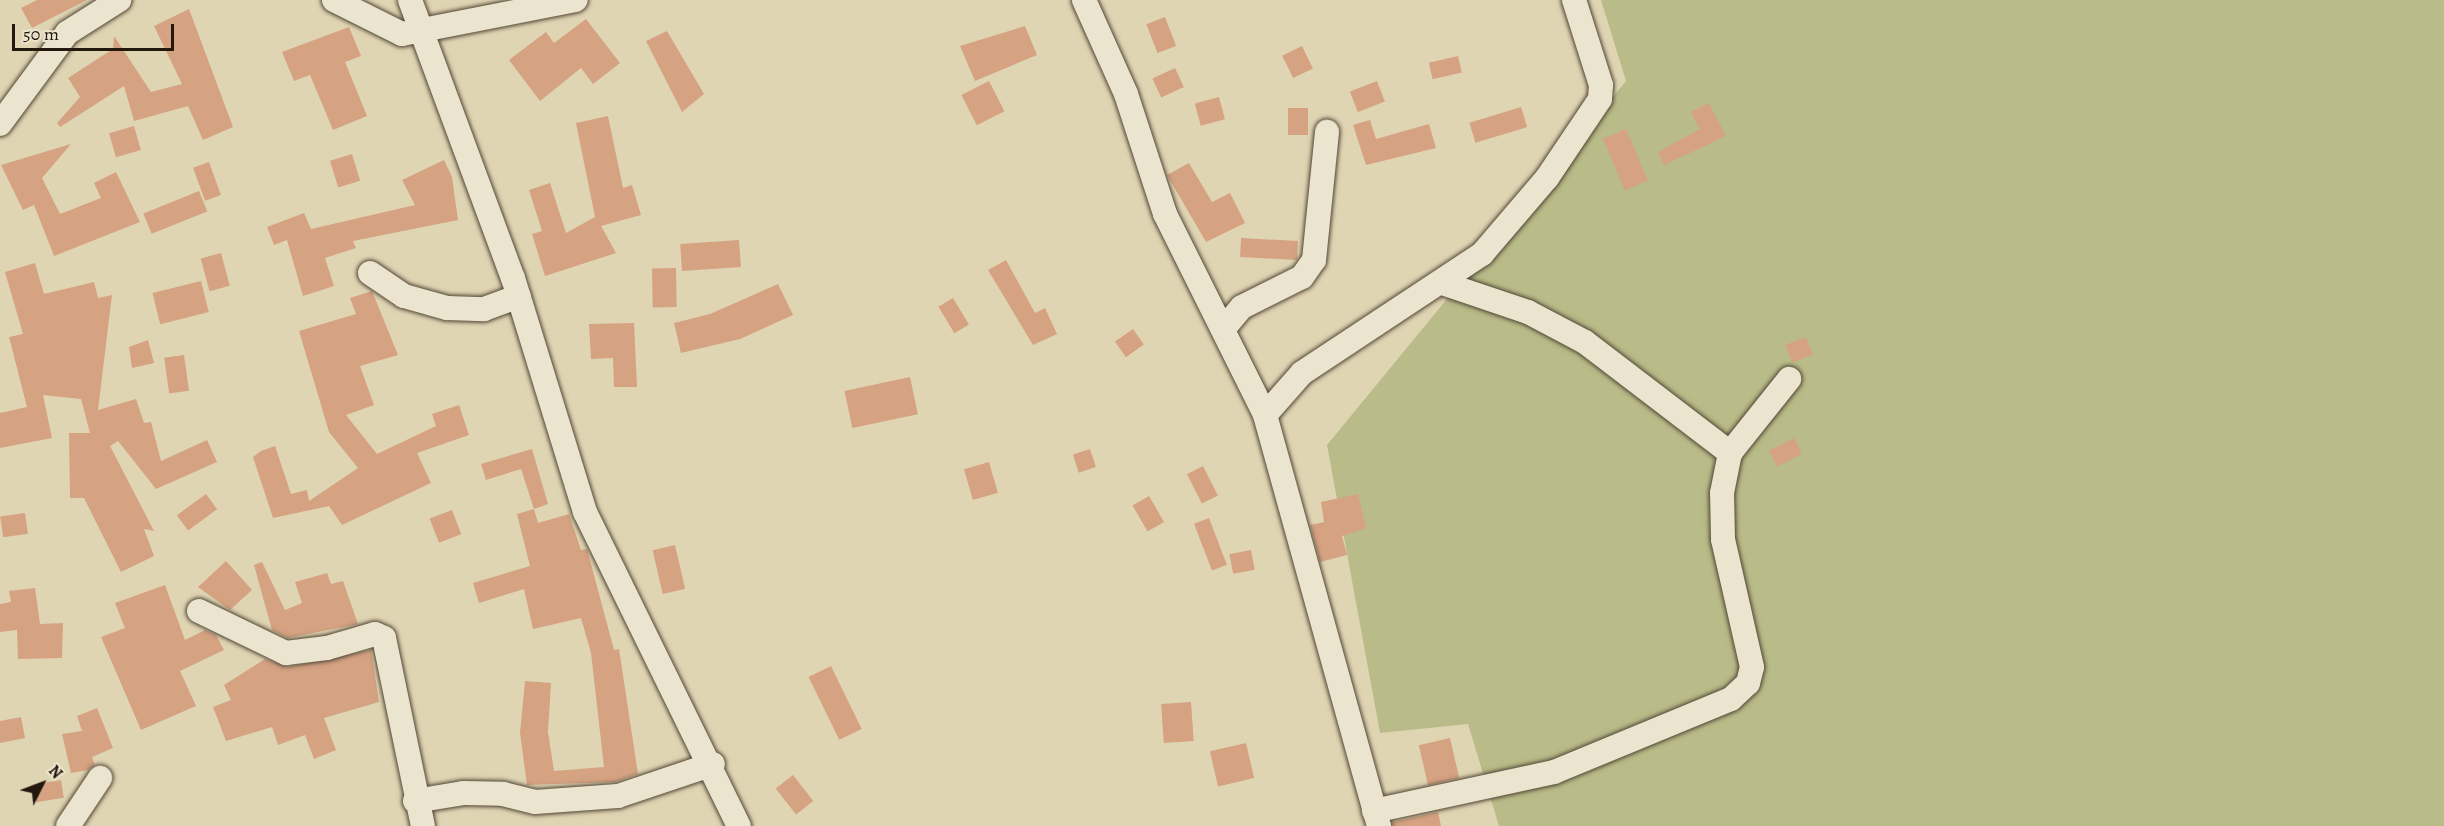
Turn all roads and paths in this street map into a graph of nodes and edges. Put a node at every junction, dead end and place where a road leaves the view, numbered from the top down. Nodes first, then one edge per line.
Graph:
1 (119, 0) edge
2 (334, 0) edge
3 (410, 0) edge
4 (576, 0) edge
5 (1084, 0) edge
6 (1575, 0) edge
7 (419, 34) junction
8 (0, 124) edge
9 (1327, 132) dead end
10 (370, 273) dead end
11 (1442, 283) junction
12 (519, 296) junction
13 (1225, 327) junction
14 (1789, 379) dead end
15 (1265, 416) junction
16 (1730, 453) junction
17 (199, 611) dead end
18 (713, 764) junction
19 (100, 778) dead end
20 (415, 801) junction
21 (1377, 818) edge
22 (68, 826) edge
23 (423, 826) edge
24 (739, 826) edge

1 - 8 street
2 - 7 street
3 - 7 street
4 - 7 street
5 - 13 street
6 - 11 street
7 - 12 street
9 - 13 street
10 - 12 street
11 - 15 street
11 - 16 street
12 - 18 street
13 - 15 street
14 - 16 street
15 - 21 street
16 - 21 street
17 - 20 street
18 - 20 street
18 - 24 street
19 - 22 street
20 - 23 street

